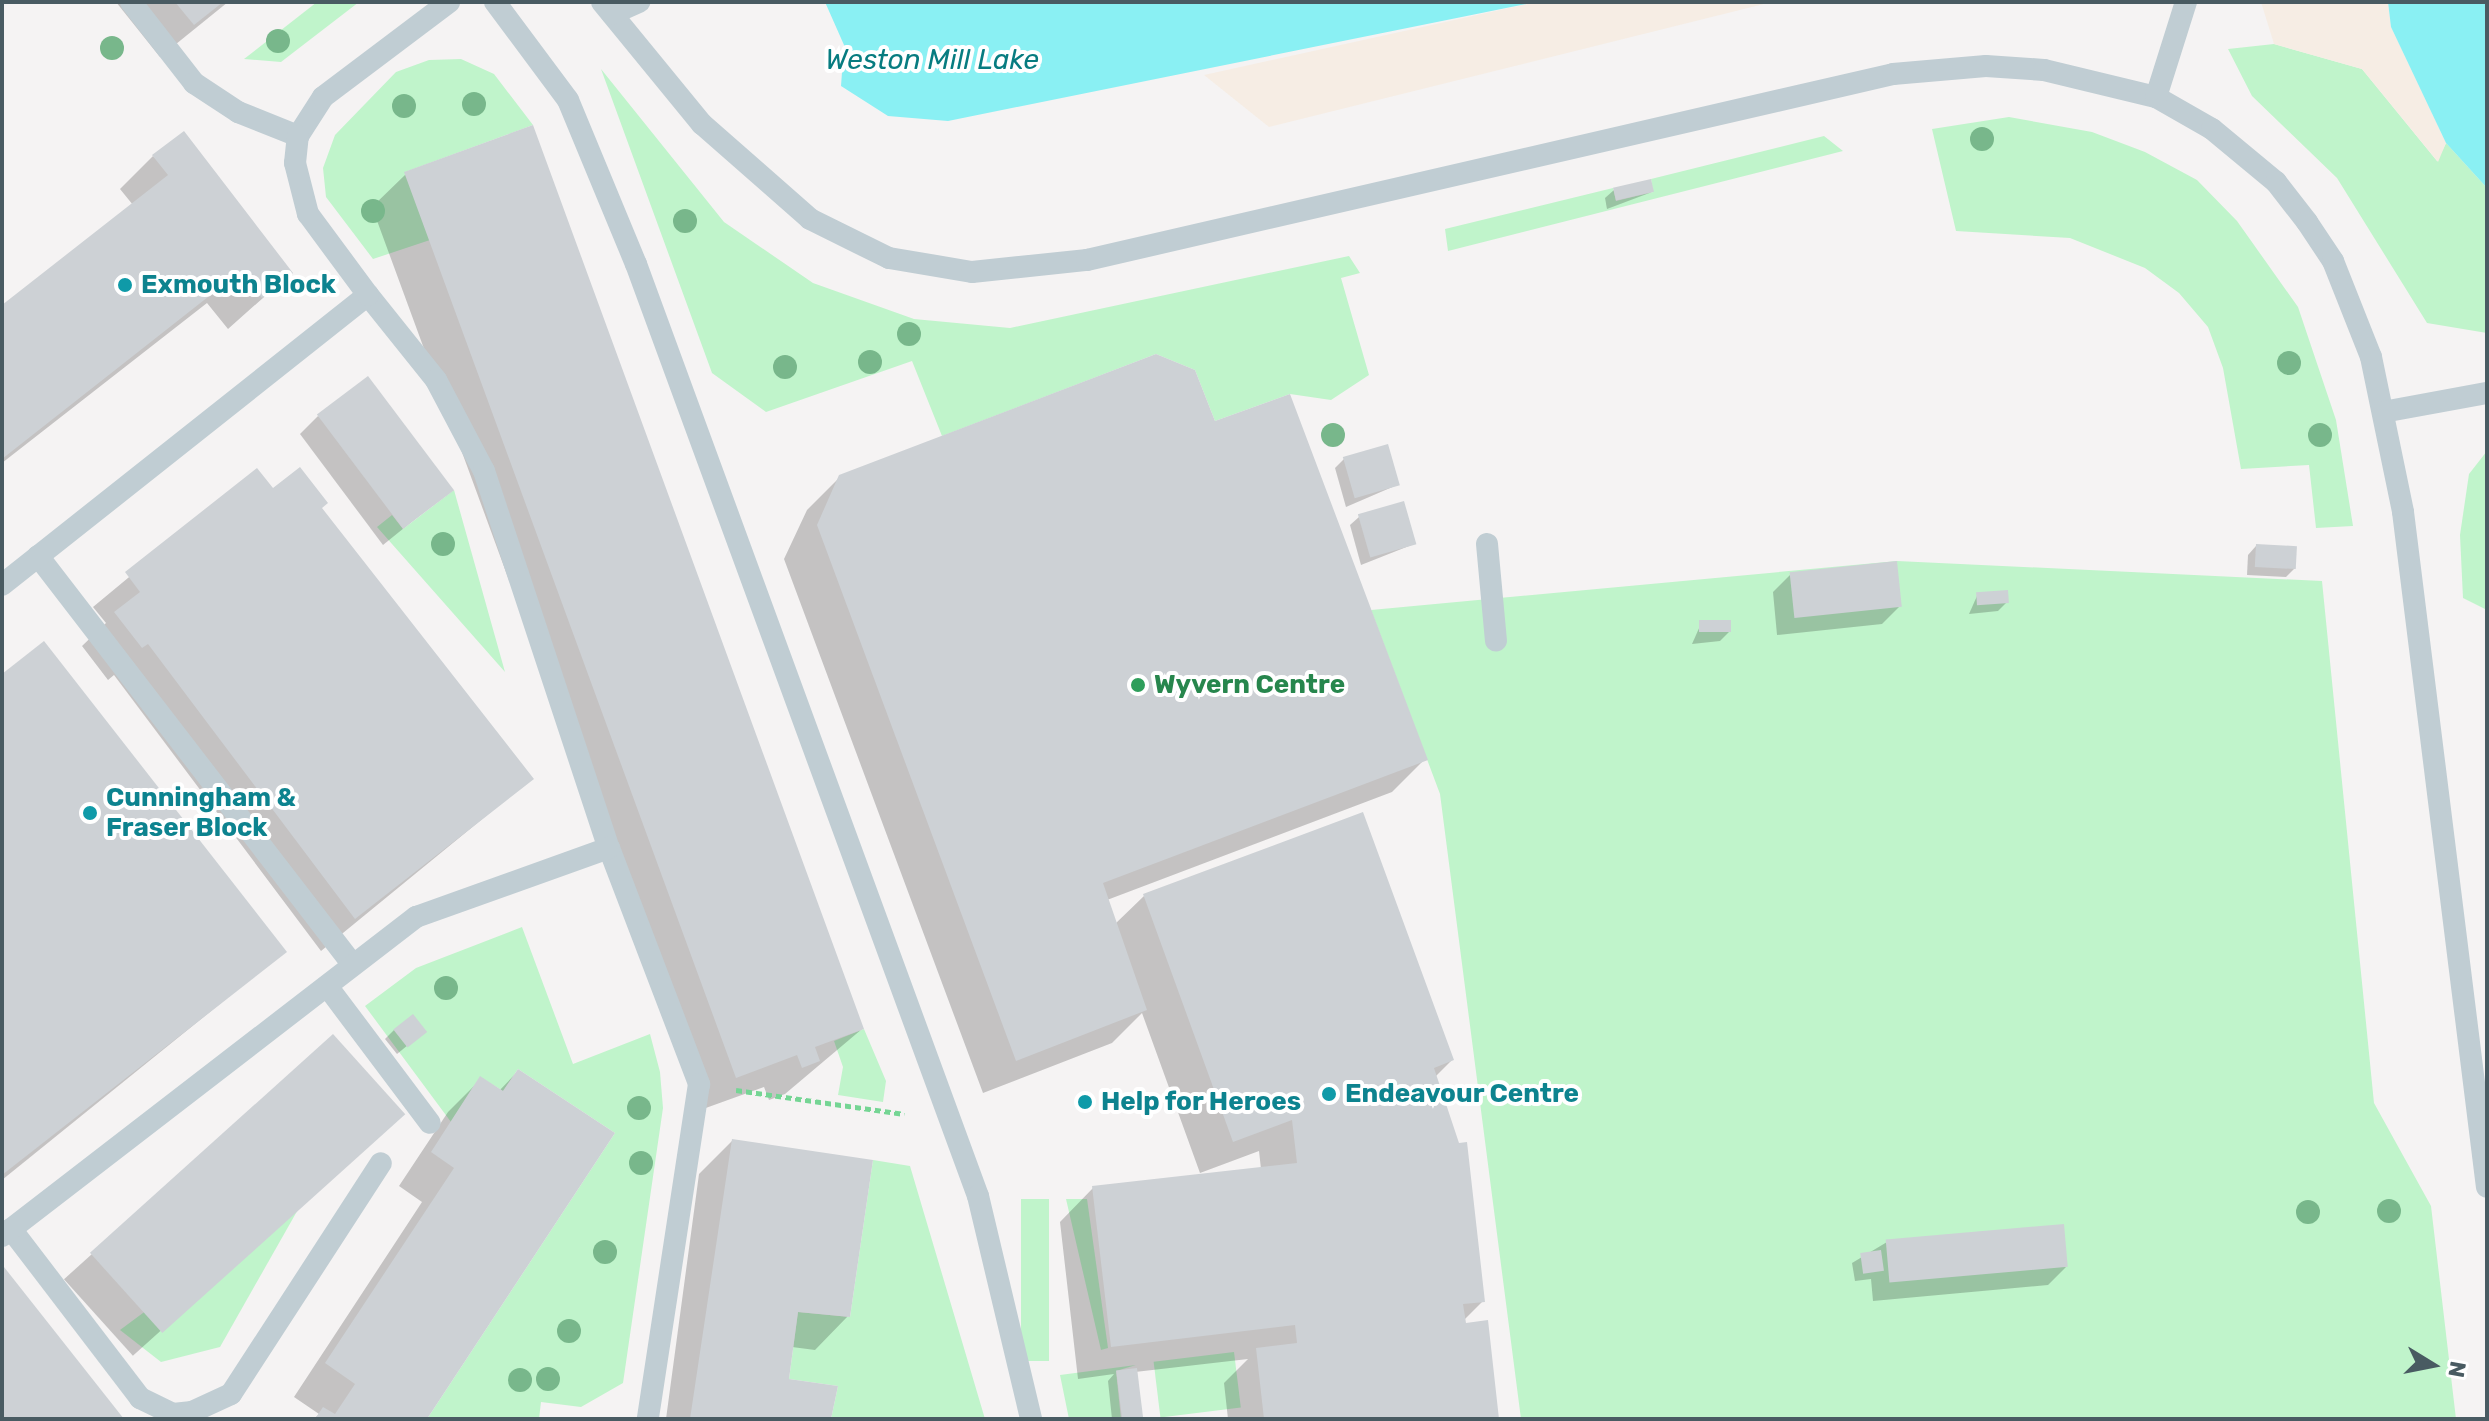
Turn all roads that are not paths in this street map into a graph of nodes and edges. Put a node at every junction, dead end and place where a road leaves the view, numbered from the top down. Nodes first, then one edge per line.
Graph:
1 (131, 2) edge
2 (449, 2) edge
3 (495, 2) edge
4 (639, 2) edge
5 (2186, 2) edge
6 (607, 8) edge
7 (2156, 97) junction
8 (298, 136) junction
9 (368, 295) junction
10 (2487, 393) edge
11 (2383, 412) junction
12 (1487, 544) dead end
13 (38, 556) junction
14 (2, 585) edge
15 (1496, 641) dead end
16 (609, 848) junction
17 (353, 965) junction
18 (327, 986) junction
19 (430, 1123) dead end
20 (381, 1163) dead end
21 (2487, 1187) edge
22 (6, 1233) edge
23 (648, 1419) edge
24 (1031, 1419) edge

1 - 8 lane
2 - 8 lane
3 - 24 lane
4 - 6 lane
5 - 7 lane
6 - 7 lane
7 - 11 lane
8 - 9 lane
9 - 13 lane
9 - 16 lane
10 - 11 lane
11 - 21 lane
12 - 15 lane
13 - 14 lane
13 - 17 lane
16 - 17 lane
16 - 23 lane
17 - 18 lane
18 - 19 lane
18 - 22 lane
20 - 22 lane

